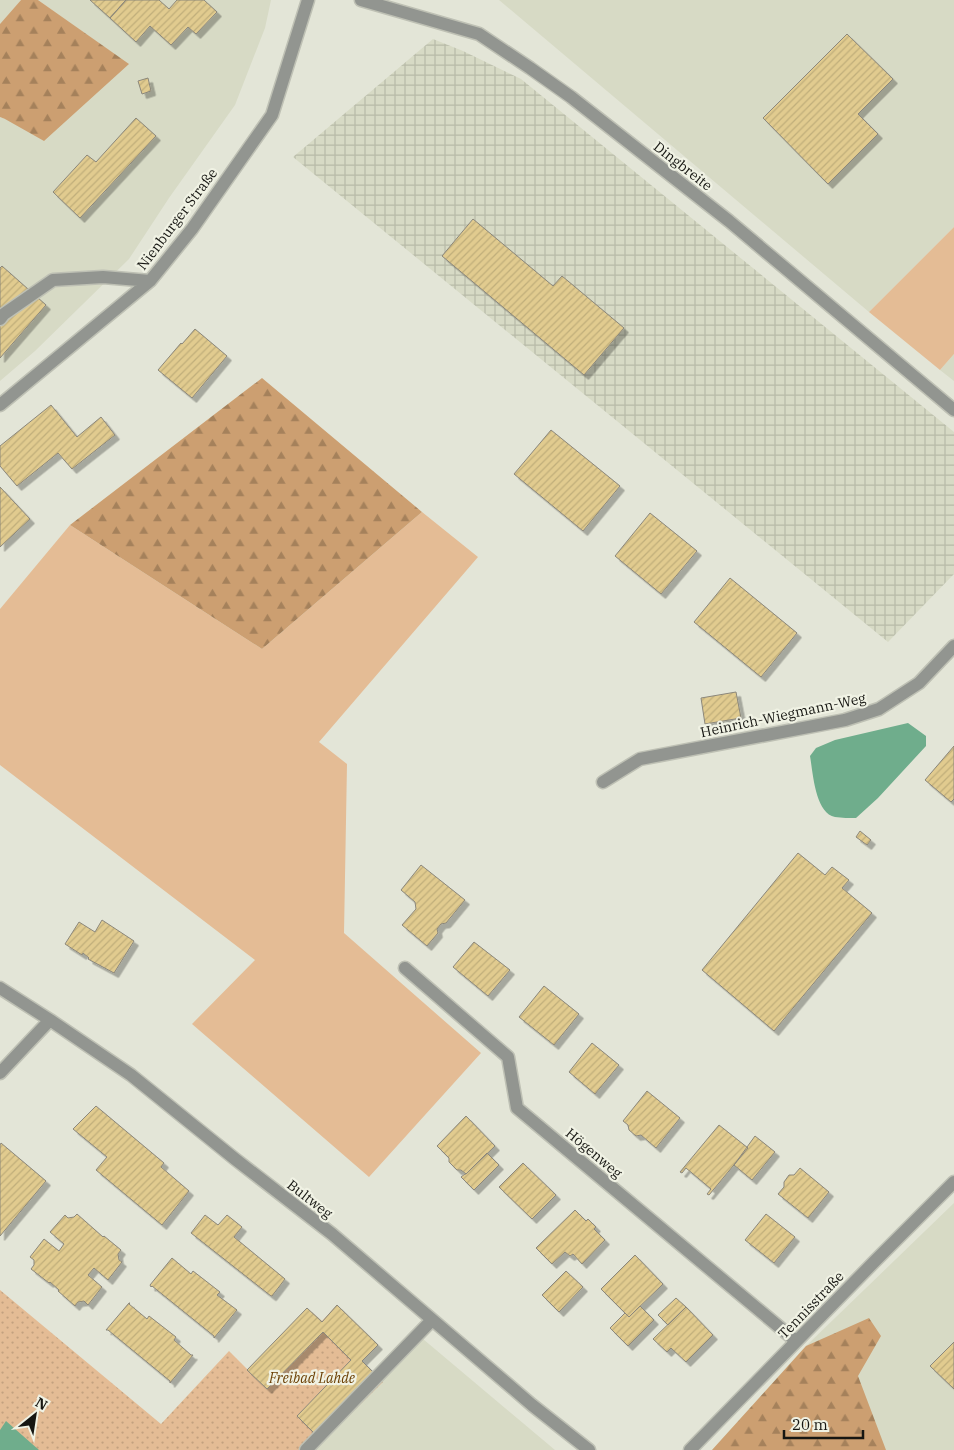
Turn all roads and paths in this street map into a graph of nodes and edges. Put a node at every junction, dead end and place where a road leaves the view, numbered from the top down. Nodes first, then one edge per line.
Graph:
1 (308, 0) edge
2 (361, 0) edge
3 (150, 281) junction
4 (0, 319) edge
5 (0, 405) edge
6 (954, 410) edge
7 (954, 646) edge
8 (603, 782) dead end
9 (405, 968) dead end
10 (0, 988) edge
11 (50, 1020) junction
12 (0, 1074) edge
13 (954, 1182) edge
14 (432, 1320) junction
15 (796, 1341) junction
16 (306, 1450) edge
17 (589, 1450) edge
18 (690, 1450) edge

1 - 3 street, Nienburger Straße
2 - 6 street, Dingbreite
3 - 4 street
3 - 5 street, Nienburger Straße
7 - 8 street, Heinrich-Wiegmann-Weg
9 - 15 street, Högenweg
10 - 11 street, Bultweg
11 - 12 street
11 - 14 street, Bultweg
13 - 15 street, Tennisstraße
14 - 16 street
14 - 17 street, Bultweg
15 - 18 street, Tennisstraße

